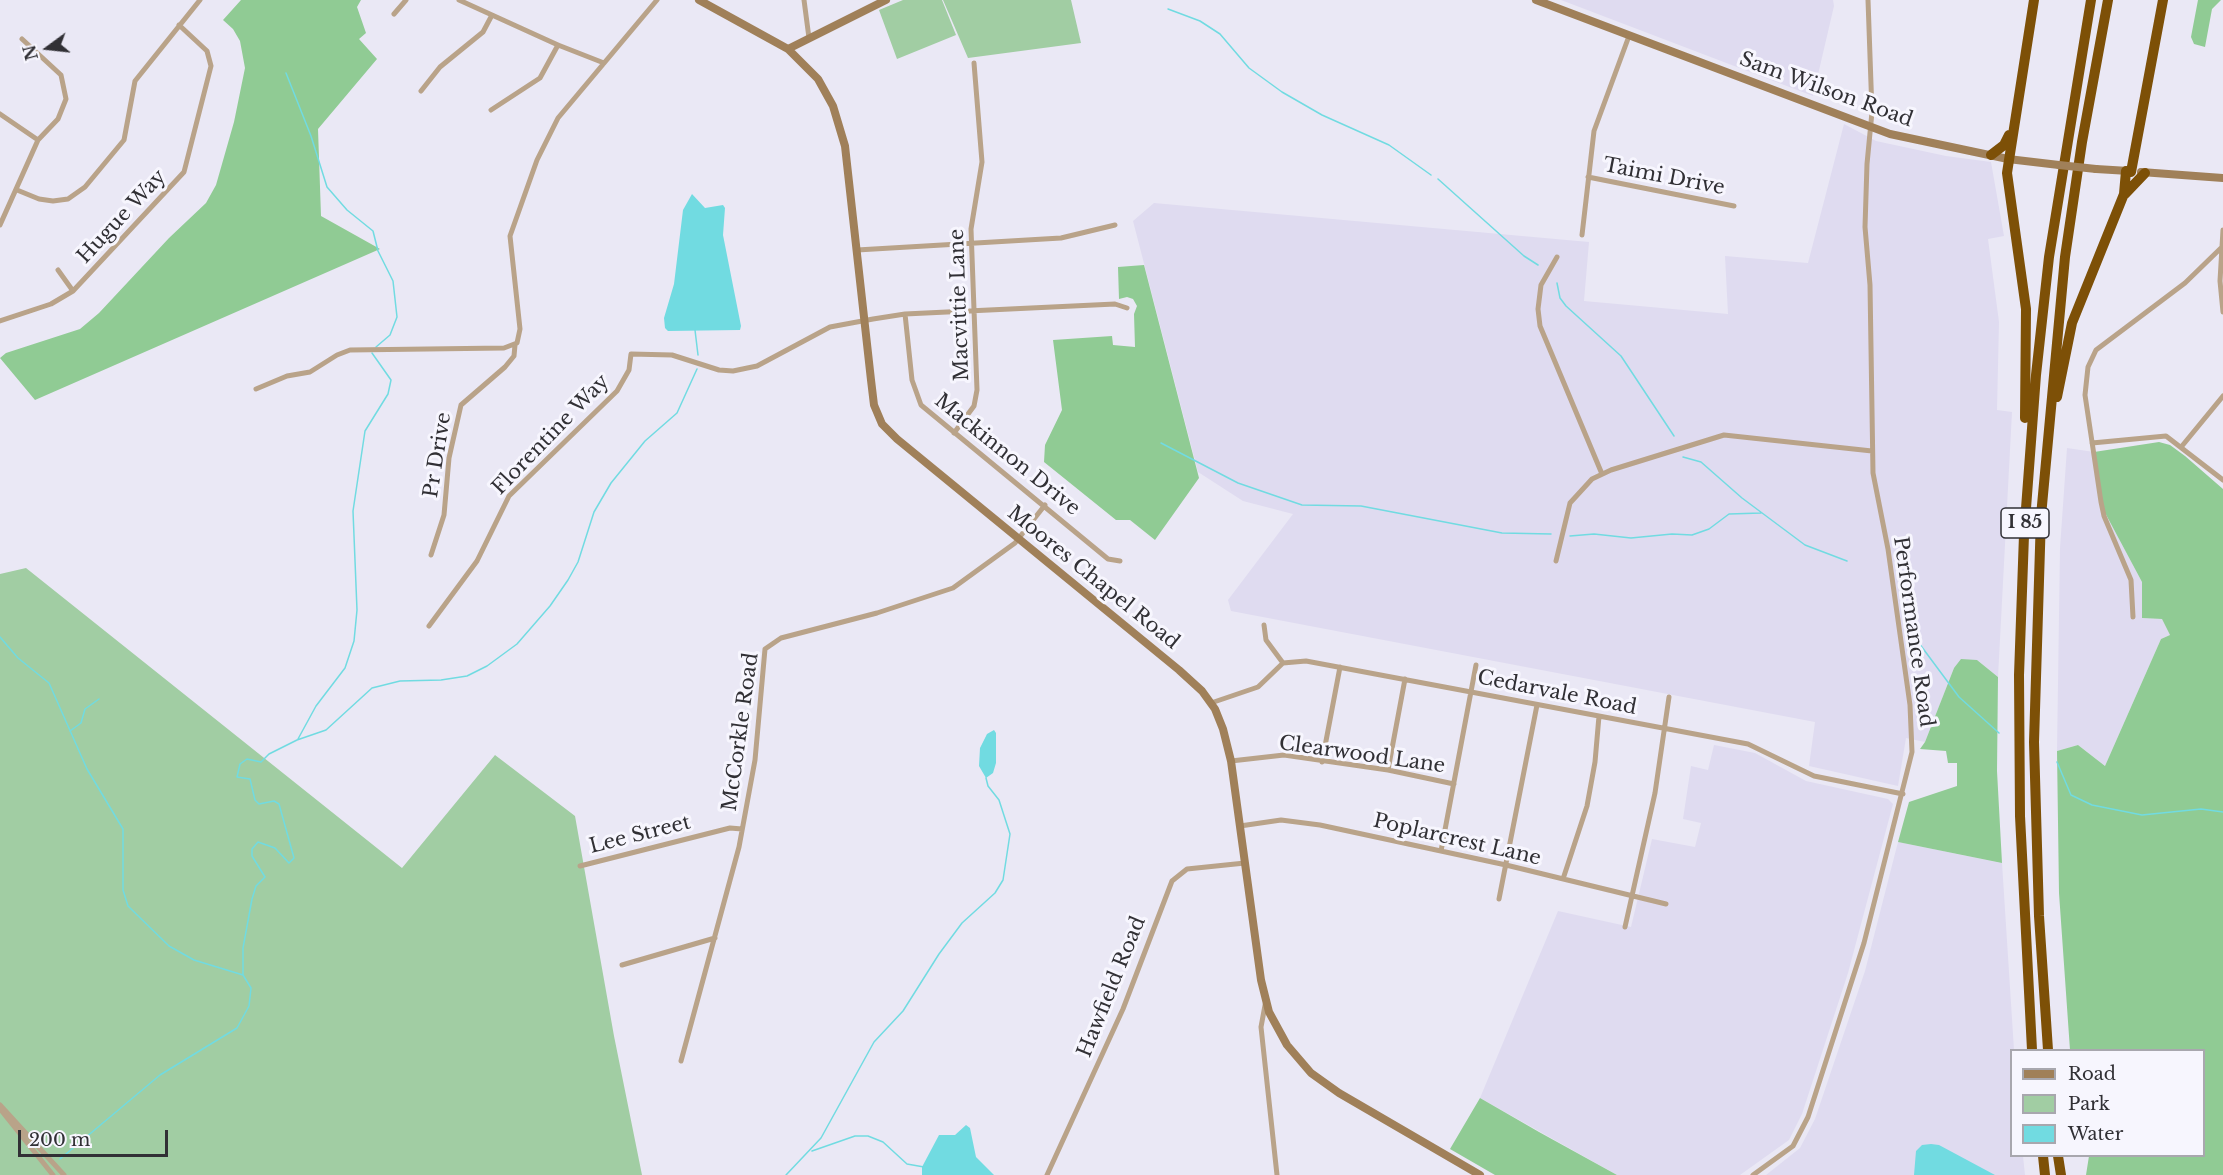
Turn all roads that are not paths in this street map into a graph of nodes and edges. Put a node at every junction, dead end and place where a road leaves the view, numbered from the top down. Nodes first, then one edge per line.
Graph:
1 (200, 0) edge
2 (406, 0) edge
3 (459, 0) edge
4 (657, 0) edge
5 (699, 0) edge
6 (804, 0) edge
7 (886, 0) edge
8 (1536, 0) edge
9 (1868, 0) edge
10 (2034, 0) edge
11 (2090, 0) edge
12 (2108, 0) edge
13 (2163, 0) edge
14 (394, 14) dead end
15 (492, 15) junction
16 (179, 25) junction
17 (1629, 36) junction
18 (809, 38) junction
19 (22, 39) dead end
20 (558, 45) junction
21 (788, 49) junction
22 (604, 63) junction
23 (974, 63) dead end
24 (421, 91) dead end
25 (491, 110) dead end
26 (0, 114) edge
27 (2014, 120) junction
28 (1872, 128) junction
29 (38, 140) junction
30 (1991, 155) junction
31 (2008, 159) junction
32 (2128, 171) junction
33 (2145, 172) junction
34 (1588, 177) junction
35 (2223, 178) edge
36 (16, 190) junction
37 (2124, 194) junction
38 (1734, 206) dead end
39 (0, 225) edge
40 (1115, 225) dead end
41 (2223, 230) edge
42 (1582, 236) dead end
43 (971, 243) junction
44 (2221, 248) junction
45 (857, 250) junction
46 (1557, 257) dead end
47 (58, 270) dead end
48 (73, 291) junction
49 (1127, 308) dead end
50 (0, 311) edge
51 (974, 312) junction
52 (2223, 312) edge
53 (905, 314) junction
54 (2, 320) edge
55 (864, 320) junction
56 (515, 345) junction
57 (256, 389) dead end
58 (2223, 396) edge
59 (954, 433) junction
60 (2092, 444) junction
61 (2182, 446) junction
62 (2046, 447) junction
63 (1872, 451) junction
64 (1602, 474) junction
65 (2223, 480) edge
66 (1045, 505) junction
67 (2024, 535) junction
68 (1019, 539) junction
69 (431, 555) dead end
70 (1120, 561) dead end
71 (1556, 561) dead end
72 (2133, 617) dead end
73 (1264, 625) dead end
74 (429, 626) dead end
75 (1283, 663) junction
76 (1476, 665) dead end
77 (1340, 667) junction
78 (1405, 679) junction
79 (1471, 692) junction
80 (1669, 697) dead end
81 (1211, 703) junction
82 (1537, 705) junction
83 (1599, 716) junction
84 (1663, 729) junction
85 (1230, 761) junction
86 (1322, 762) junction
87 (1388, 770) junction
88 (1454, 783) junction
89 (1903, 794) junction
90 (1240, 826) junction
91 (742, 829) junction
92 (1441, 851) junction
93 (1245, 862) junction
94 (1506, 865) junction
95 (580, 866) dead end
96 (1563, 879) junction
97 (1631, 894) junction
98 (1499, 899) dead end
99 (1666, 904) dead end
100 (1625, 927) dead end
101 (716, 938) junction
102 (622, 965) dead end
103 (1266, 1000) junction
104 (2032, 1049) edge
105 (2048, 1049) edge
106 (681, 1061) dead end
107 (0, 1107) edge
108 (2043, 1157) edge
109 (2058, 1157) edge
110 (53, 1175) edge
111 (64, 1175) edge
112 (1047, 1175) edge
113 (1277, 1175) edge
114 (1480, 1175) edge
115 (1753, 1175) edge
116 (2045, 1175) edge
117 (2061, 1175) edge

1 - 16 street
2 - 14 street
3 - 15 street
4 - 22 street
5 - 21 main road, Moores Chapel Road
6 - 18 street
7 - 18 main road
8 - 17 main road, Sam Wilson Road
9 - 28 street, Performance Road
10 - 27 highway
11 - 67 highway, I 85
12 - 62 highway, I 85
13 - 32 highway
15 - 20 street
15 - 24 street
16 - 36 street
16 - 48 street, Hugue Way
17 - 28 main road, Sam Wilson Road
17 - 34 street
18 - 21 main road
19 - 29 street
20 - 22 street
20 - 25 street
21 - 45 main road, Moores Chapel Road
22 - 56 street
23 - 43 street, Macvittie Lane
26 - 29 street
27 - 30 highway
27 - 31 highway
28 - 30 main road, Sam Wilson Road
28 - 63 street, Performance Road
29 - 36 street
30 - 31 main road, Sam Wilson Road
31 - 32 main road, Sam Wilson Road, bridge
31 - 67 highway
32 - 33 main road, Sam Wilson Road
32 - 37 highway
33 - 35 main road, Sam Wilson Road
33 - 37 highway
34 - 38 street, Taimi Drive
34 - 42 street
36 - 39 street
37 - 62 highway
40 - 43 street
41 - 44 street
43 - 45 street
43 - 51 street, Macvittie Lane
44 - 52 street
44 - 60 street
45 - 55 main road, Moores Chapel Road
46 - 64 street
47 - 48 street
48 - 54 street, Hugue Way
49 - 51 street
50 - 54 street
51 - 53 street
51 - 59 street, Macvittie Lane
53 - 55 street
53 - 59 street, Mackinnon Drive
55 - 68 main road, Moores Chapel Road
55 - 74 street, Florentine Way
56 - 57 street
56 - 69 street, Pr Drive
58 - 61 street
59 - 66 street, Mackinnon Drive
60 - 61 street
60 - 72 street
61 - 65 street
62 - 105 highway, I 85
63 - 64 street
63 - 89 street, Performance Road
64 - 71 street
66 - 68 street, McCorkle Road
66 - 70 street, Mackinnon Drive
67 - 104 highway, I 85
68 - 81 main road, Moores Chapel Road
68 - 91 street, McCorkle Road
73 - 75 street
75 - 77 street, Cedarvale Road
75 - 81 street
76 - 79 street
77 - 78 street, Cedarvale Road
77 - 86 street
78 - 79 street, Cedarvale Road
78 - 87 street
79 - 82 street, Cedarvale Road
79 - 88 street
80 - 84 street
81 - 85 main road, Moores Chapel Road
82 - 83 street, Cedarvale Road
82 - 94 street
83 - 84 street, Cedarvale Road
83 - 96 street
84 - 89 street, Cedarvale Road
84 - 97 street
85 - 86 street, Clearwood Lane
85 - 90 main road, Moores Chapel Road
86 - 87 street, Clearwood Lane
87 - 88 street, Clearwood Lane
88 - 92 street
89 - 115 street, Performance Road
90 - 92 street, Poplarcrest Lane
90 - 93 main road, Moores Chapel Road
91 - 95 street, Lee Street
91 - 101 street, McCorkle Road
92 - 94 street, Poplarcrest Lane
93 - 103 main road, Moores Chapel Road
93 - 112 street, Hawfield Road
94 - 96 street, Poplarcrest Lane
94 - 98 street
96 - 97 street, Poplarcrest Lane
97 - 99 street, Poplarcrest Lane
97 - 100 street
101 - 102 street
101 - 106 street, McCorkle Road
103 - 113 street
103 - 114 main road, Moores Chapel Road
107 - 110 street
107 - 111 street
108 - 116 highway
109 - 117 highway

